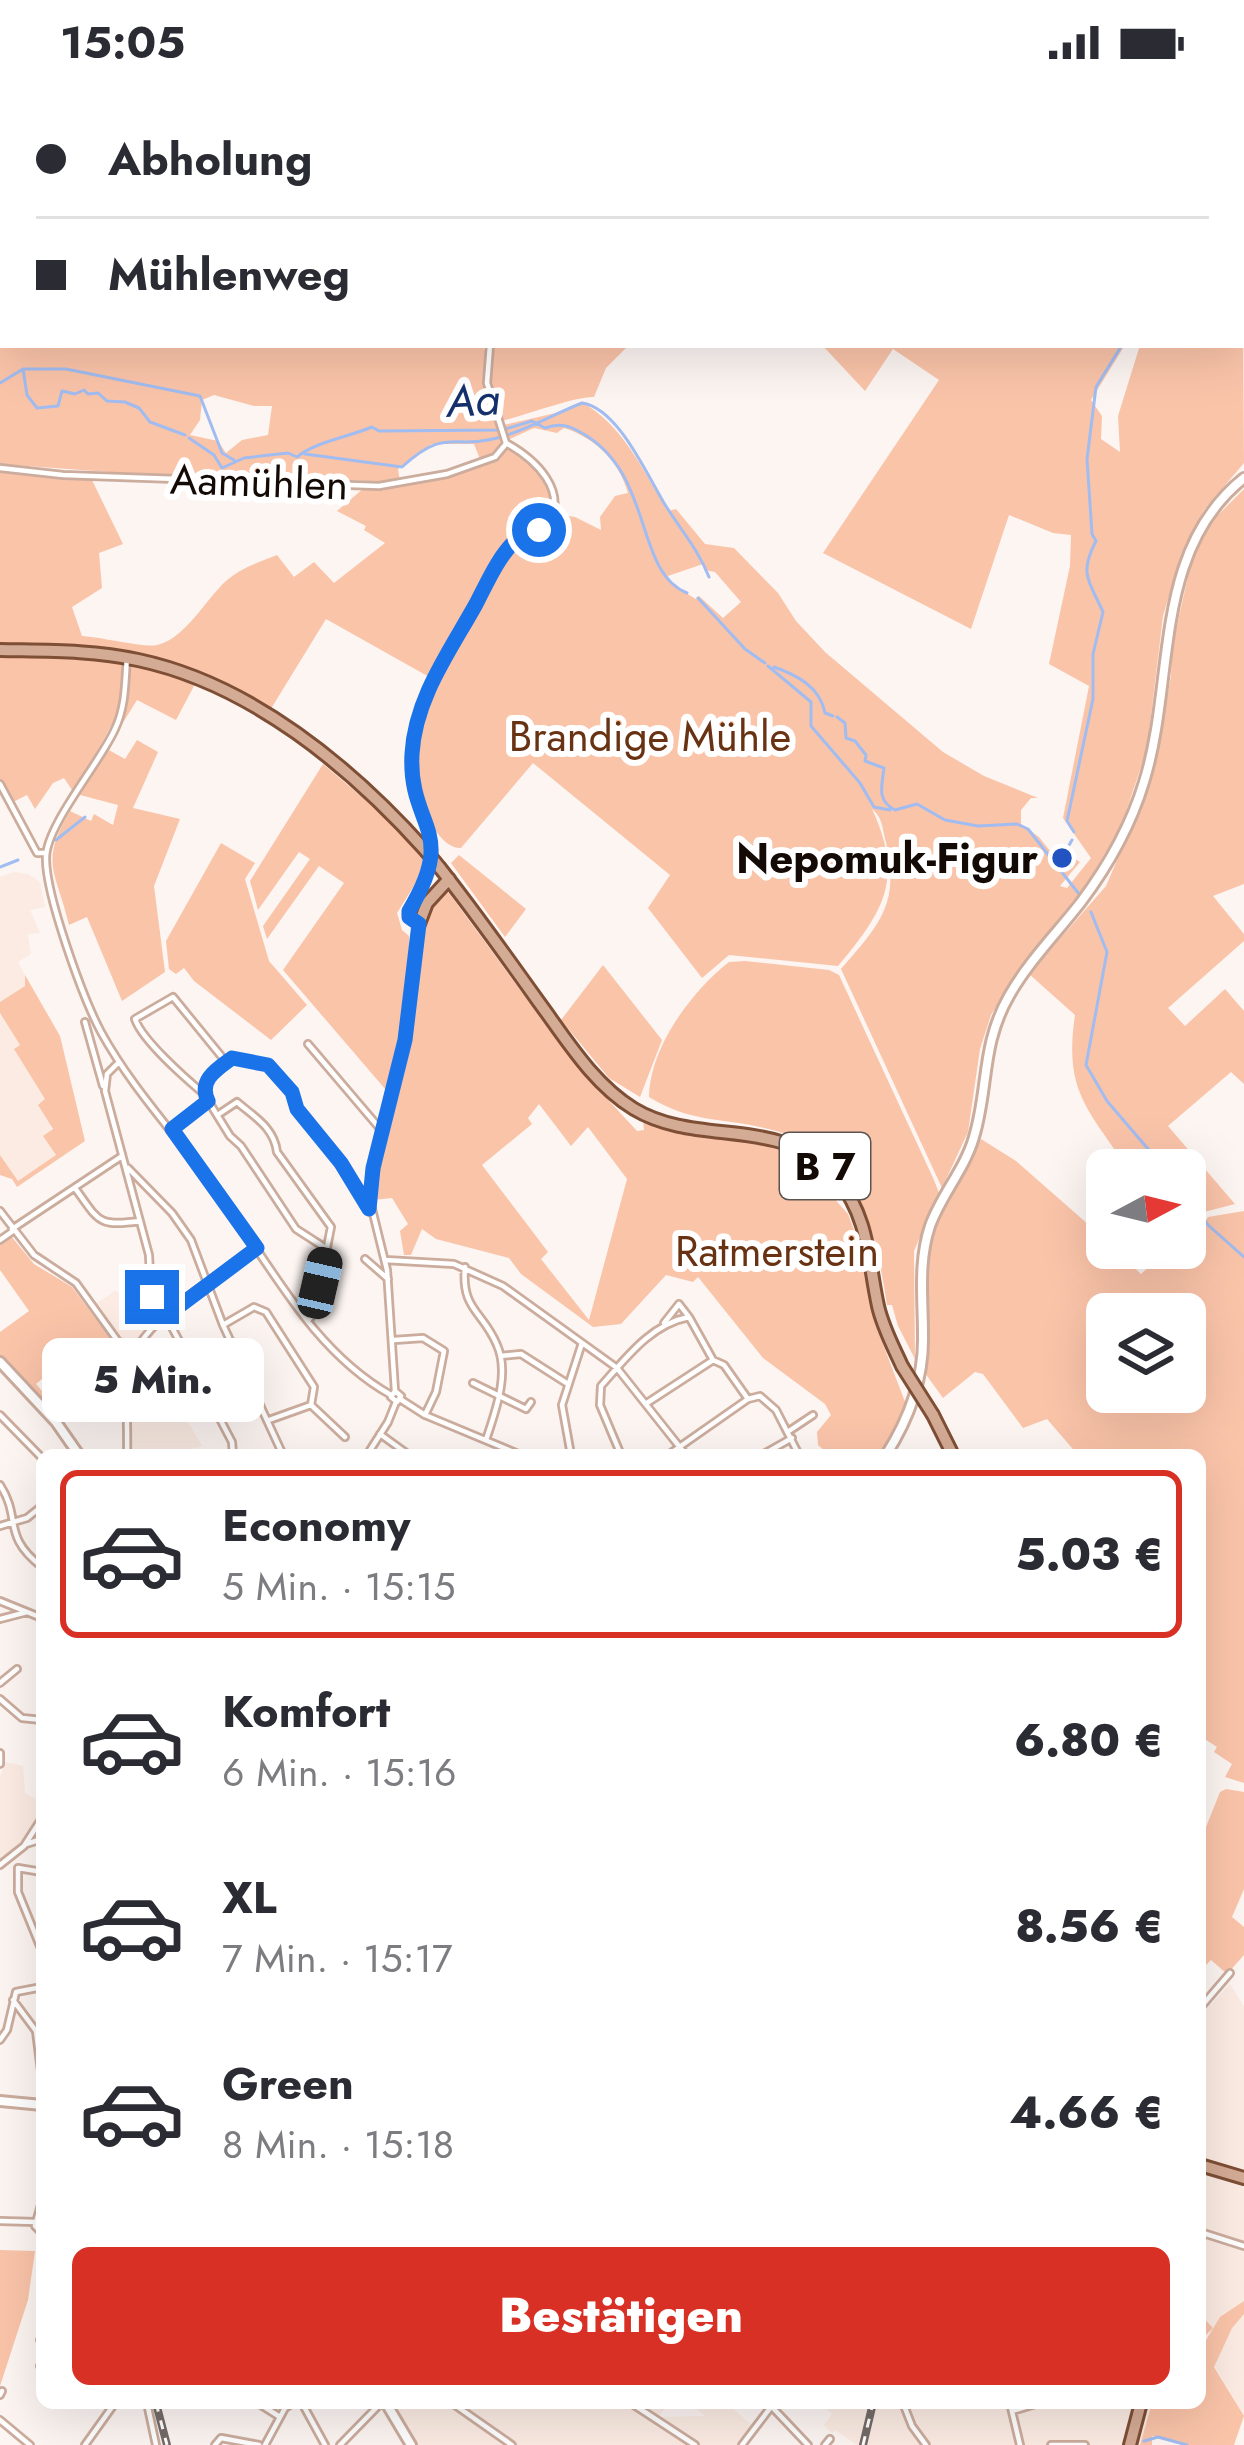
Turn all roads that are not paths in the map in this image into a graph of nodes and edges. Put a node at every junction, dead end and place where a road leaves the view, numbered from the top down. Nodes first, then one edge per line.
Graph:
1 (490, 348) edge
2 (503, 435) junction
3 (0, 468) edge
4 (1244, 478) edge
5 (0, 650) edge
6 (127, 657) junction
7 (0, 784) edge
8 (46, 853) junction
9 (448, 880) junction
10 (419, 924) junction
11 (85, 1022) dead end
12 (308, 1044) dead end
13 (119, 1061) junction
14 (226, 1062) junction
15 (106, 1091) junction
16 (206, 1098) junction
17 (217, 1115) junction
18 (172, 1129) junction
19 (384, 1133) junction
20 (122, 1158) junction
21 (136, 1179) junction
22 (130, 1185) junction
23 (76, 1188) junction
24 (369, 1209) junction
25 (0, 1211) edge
26 (140, 1221) junction
27 (13, 1230) junction
28 (0, 1240) edge
29 (257, 1248) junction
30 (327, 1249) junction
31 (365, 1259) dead end
32 (385, 1260) junction
33 (465, 1267) junction
34 (388, 1280) junction
35 (208, 1285) junction
36 (166, 1316) junction
37 (689, 1317) junction
38 (308, 1321) junction
39 (664, 1324) junction
40 (223, 1325) junction
41 (393, 1340) junction
42 (582, 1343) junction
43 (501, 1356) junction
44 (132, 1360) junction
45 (713, 1360) junction
46 (0, 1362) edge
47 (617, 1368) junction
48 (473, 1382) dead end
49 (568, 1384) junction
50 (395, 1397) junction
51 (498, 1397) junction
52 (748, 1400) junction
53 (532, 1402) dead end
54 (311, 1405) junction
55 (646, 1405) junction
56 (0, 1414) edge
57 (425, 1415) junction
58 (814, 1415) dead end
59 (269, 1420) junction
60 (380, 1434) junction
61 (790, 1434) junction
62 (345, 1437) dead end
63 (486, 1440) junction
64 (679, 1446) junction
65 (76, 1449) edge
66 (127, 1449) edge
67 (233, 1449) edge
68 (281, 1449) edge
69 (371, 1449) edge
70 (401, 1449) edge
71 (507, 1449) edge
72 (570, 1449) edge
73 (619, 1449) edge
74 (675, 1449) edge
75 (681, 1449) edge
76 (770, 1449) edge
77 (796, 1449) edge
78 (889, 1449) edge
79 (949, 1449) edge
80 (36, 1452) edge
81 (0, 1485) edge
82 (36, 1509) edge
83 (11, 1524) junction
84 (0, 1526) edge
85 (36, 1562) edge
86 (0, 1601) edge
87 (27, 1612) junction
88 (36, 1616) edge
89 (0, 1619) edge
90 (17, 1669) dead end
91 (2, 1678) edge
92 (0, 1699) edge
93 (36, 1719) edge
94 (0, 1753) edge
95 (0, 1764) edge
96 (36, 1828) edge
97 (36, 1840) edge
98 (26, 1844) junction
99 (10, 1857) junction
100 (0, 1865) edge
101 (18, 1868) junction
102 (36, 1872) edge
103 (36, 1936) edge
104 (1230, 1973) dead end
105 (36, 1988) edge
106 (13, 2000) junction
107 (1206, 2001) edge
108 (36, 2031) edge
109 (0, 2040) edge
110 (0, 2102) edge
111 (36, 2105) edge
112 (1206, 2167) edge
113 (1244, 2178) edge
114 (0, 2221) edge
115 (36, 2228) edge
116 (1206, 2234) edge
117 (1244, 2246) edge
118 (111, 2409) edge
119 (148, 2409) edge
120 (267, 2409) edge
121 (287, 2409) edge
122 (305, 2409) edge
123 (377, 2409) edge
124 (387, 2409) edge
125 (461, 2409) edge
126 (640, 2409) edge
127 (770, 2409) edge
128 (776, 2409) edge
129 (905, 2409) edge
130 (1011, 2409) edge
131 (1139, 2409) edge
132 (280, 2417) junction
133 (0, 2420) edge
134 (30, 2445) edge
135 (86, 2445) edge
136 (156, 2445) edge
137 (215, 2445) edge
138 (262, 2445) edge
139 (326, 2445) edge
140 (340, 2445) edge
141 (411, 2445) edge
142 (512, 2445) edge
143 (695, 2445) edge
144 (742, 2445) edge
145 (808, 2445) edge
146 (926, 2445) edge
147 (1020, 2445) edge
148 (1051, 2445) edge
149 (1085, 2445) edge
150 (1130, 2445) edge

1 - 2 street
2 - 3 street, Aamühlen
2 - 10 street
4 - 78 street
5 - 6 main road, B 7
6 - 8 street
6 - 9 main road, B 7, bridge
7 - 8 street
8 - 13 street
9 - 10 main road
9 - 79 main road, B 7, bridge
10 - 19 street
11 - 15 street
12 - 19 street
13 - 15 street
13 - 18 street
14 - 16 street
14 - 16 street
14 - 24 street
15 - 20 street
16 - 17 street
16 - 18 street
17 - 30 street
17 - 30 street
18 - 29 street
19 - 24 street
20 - 21 street
20 - 22 street
20 - 23 street
21 - 22 street
21 - 35 street
22 - 26 street
23 - 26 street
23 - 27 street
24 - 32 street
25 - 27 street
26 - 36 street
27 - 28 street
27 - 44 street
29 - 35 street
29 - 38 street
30 - 38 street
31 - 34 street
32 - 33 street
32 - 34 street
33 - 42 street
33 - 43 street
34 - 41 street
35 - 36 street
35 - 40 street
36 - 44 street
36 - 67 street
37 - 39 street
37 - 39 street
37 - 45 street
38 - 50 street
39 - 47 street
40 - 54 street
40 - 59 street
41 - 50 street
41 - 57 street
42 - 47 street
42 - 49 street
43 - 49 street
43 - 51 street
44 - 66 street
45 - 52 street
45 - 55 street
46 - 65 street
47 - 55 street
47 - 73 street
48 - 51 street
49 - 72 street
50 - 57 street
50 - 60 street
51 - 53 street
51 - 63 street
52 - 61 street
52 - 64 street
54 - 59 street
54 - 62 street
55 - 64 street
56 - 80 street
57 - 63 street
58 - 61 street
59 - 68 street
60 - 69 street
60 - 70 street
61 - 76 street
61 - 77 street
63 - 71 street
64 - 74 street
64 - 75 street
81 - 83 street
82 - 83 street
83 - 84 street
83 - 85 street
86 - 87 street
87 - 88 street
87 - 89 street
90 - 91 street
92 - 93 street
94 - 95 street
96 - 98 street
97 - 98 street
98 - 99 street
99 - 100 street
99 - 101 street
101 - 102 street
101 - 103 street
104 - 107 street
105 - 106 street
106 - 108 street
106 - 109 street
110 - 111 street
112 - 113 main road
114 - 115 street
116 - 117 street
118 - 135 street
119 - 136 street
120 - 132 street
121 - 132 street
122 - 139 street
123 - 140 street
124 - 141 street
125 - 142 street
126 - 143 street
127 - 144 street
128 - 145 street
129 - 146 street
130 - 147 street
131 - 150 main road
132 - 138 street
133 - 134 street
137 - 138 street
148 - 149 street

